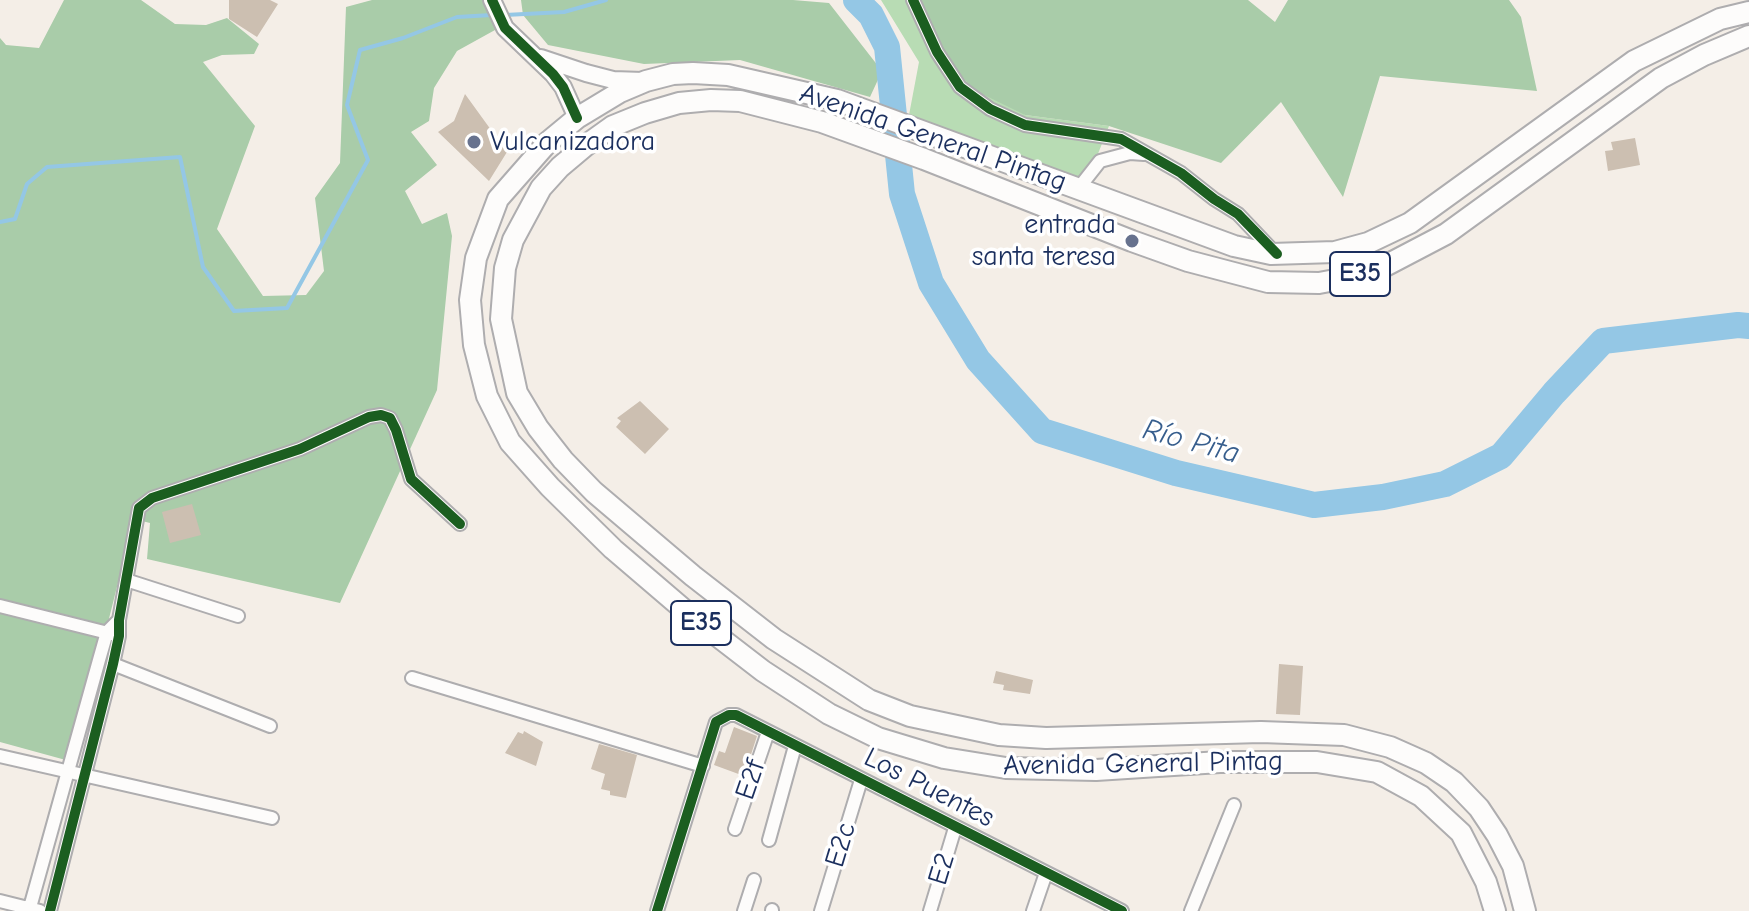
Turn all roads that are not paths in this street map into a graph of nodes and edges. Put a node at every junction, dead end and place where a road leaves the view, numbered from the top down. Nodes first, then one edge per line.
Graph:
1 (492, 0) edge
2 (913, 0) edge
3 (1749, 12) edge
4 (1749, 36) edge
5 (536, 56) junction
6 (646, 81) junction
7 (577, 118) junction
8 (1095, 134) junction
9 (1149, 154) junction
10 (1100, 161) junction
11 (1078, 189) junction
12 (1277, 254) junction
13 (460, 524) dead end
14 (126, 580) junction
15 (0, 606) edge
16 (238, 616) dead end
17 (113, 634) junction
18 (113, 664) junction
19 (412, 678) dead end
20 (270, 726) dead end
21 (768, 732) junction
22 (795, 746) junction
23 (0, 756) edge
24 (703, 766) junction
25 (67, 772) junction
26 (85, 777) junction
27 (861, 780) junction
28 (1234, 805) dead end
29 (272, 818) dead end
30 (955, 828) junction
31 (735, 829) dead end
32 (769, 840) dead end
33 (1046, 873) junction
34 (754, 880) dead end
35 (0, 901) edge
36 (33, 910) edge
37 (50, 911) edge
38 (657, 911) edge
39 (744, 911) edge
40 (821, 911) edge
41 (930, 911) edge
42 (1033, 911) edge
43 (1122, 911) edge
44 (1191, 911) edge
45 (1495, 911) edge
46 (1525, 911) edge

1 - 5 street
2 - 8 street
3 - 12 highway, Avenida General Pintag / E35
4 - 46 highway, Avenida General Pintag / E35
5 - 6 street
5 - 7 street
6 - 7 highway, Avenida General Pintag / E35
6 - 11 highway, Avenida General Pintag / E35
7 - 45 highway, Avenida General Pintag / E35
8 - 9 street
8 - 10 street
9 - 10 street
9 - 12 street
10 - 11 street
11 - 12 highway, Avenida General Pintag / E35
13 - 14 street
14 - 16 street
14 - 17 street
15 - 17 street
17 - 18 street
17 - 25 street
18 - 20 street
18 - 26 street
19 - 24 street
21 - 22 street, Los Puentes
21 - 24 street, Los Puentes
21 - 31 street, E2f
22 - 27 street, Los Puentes
22 - 32 street
23 - 25 street
24 - 38 street
25 - 26 street
25 - 36 street
26 - 29 street
26 - 37 street
27 - 30 street, Los Puentes
27 - 40 street, E2c
28 - 44 street
30 - 33 street, Los Puentes
30 - 41 street, E2
33 - 42 street
33 - 43 street, Los Puentes
34 - 39 street
35 - 36 street

